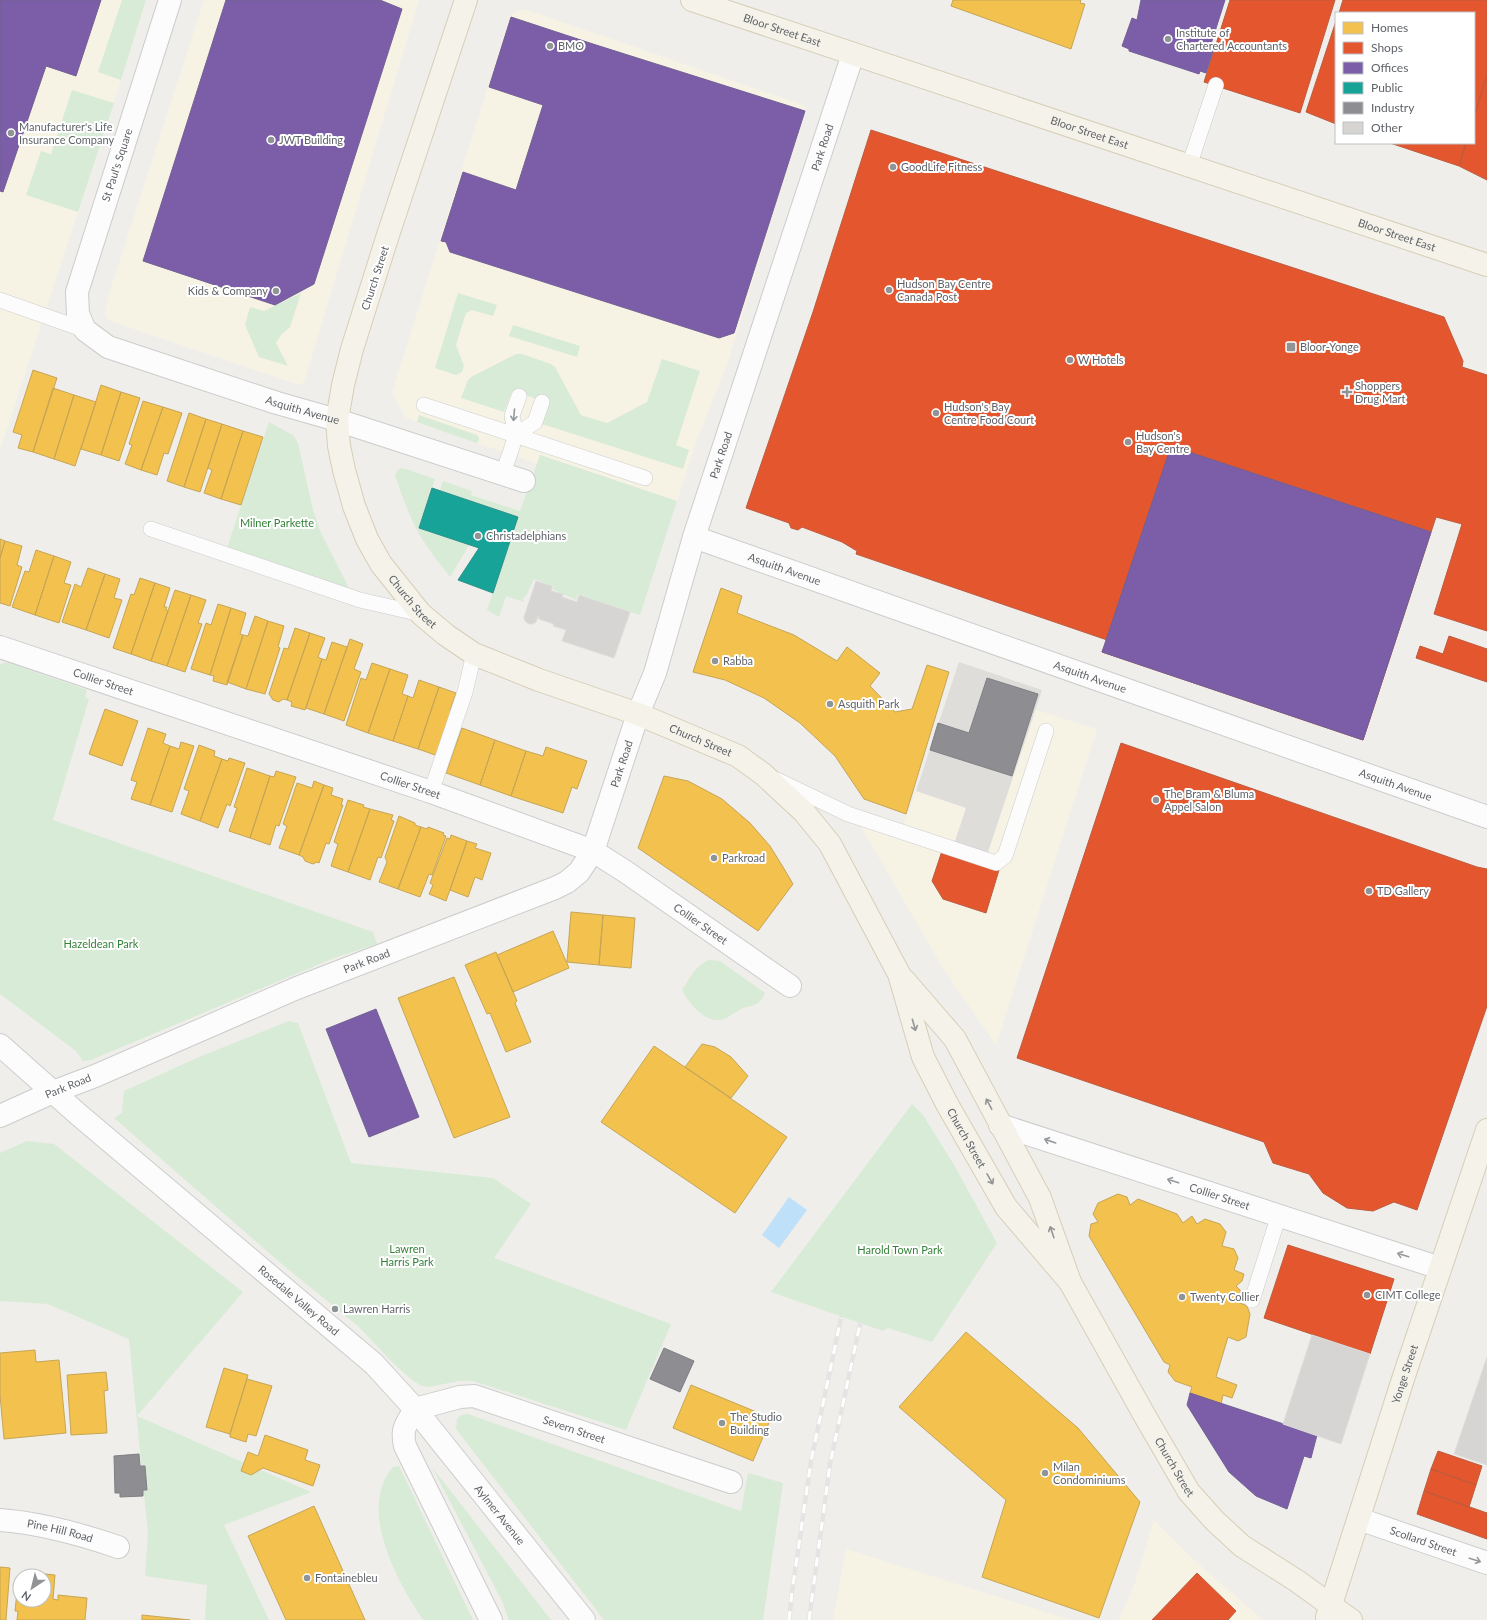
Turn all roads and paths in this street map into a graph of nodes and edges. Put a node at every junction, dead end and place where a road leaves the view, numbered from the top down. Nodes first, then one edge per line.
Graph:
1 (170, 0) edge
2 (466, 0) edge
3 (692, 0) edge
4 (853, 54) junction
5 (1216, 85) dead end
6 (1189, 166) junction
7 (1487, 265) edge
8 (0, 300) edge
9 (85, 330) junction
10 (519, 396) dead end
11 (542, 402) dead end
12 (424, 405) dead end
13 (337, 420) junction
14 (516, 435) junction
15 (503, 474) junction
16 (645, 478) dead end
17 (524, 481) dead end
18 (151, 529) dead end
19 (694, 537) junction
20 (421, 614) junction
21 (0, 647) edge
22 (474, 654) junction
23 (638, 714) junction
24 (1046, 731) dead end
25 (763, 774) junction
26 (431, 792) junction
27 (1487, 817) edge
28 (593, 851) junction
29 (900, 974) junction
30 (790, 986) dead end
31 (0, 1045) edge
32 (52, 1092) junction
33 (0, 1116) edge
34 (1000, 1124) junction
35 (1487, 1130) edge
36 (1483, 1157) edge
37 (1279, 1215) junction
38 (1440, 1268) junction
39 (1070, 1282) junction
40 (1252, 1300) dead end
41 (415, 1409) junction
42 (731, 1482) dead end
43 (1359, 1519) junction
44 (0, 1520) edge
45 (118, 1547) dead end
46 (1487, 1563) edge
47 (1329, 1613) edge
48 (491, 1620) edge
49 (584, 1620) edge
50 (1351, 1620) edge

1 - 9 street, St Paul's Square
2 - 13 main road, Church Street
3 - 4 main road, Bloor Street East
4 - 6 main road, Bloor Street East
4 - 19 street, Park Road
5 - 6 lane
6 - 7 main road, Bloor Street East
8 - 9 lane
9 - 13 street, Asquith Avenue
10 -> 14 lane
11 - 14 lane
12 - 14 lane
13 - 15 street, Asquith Avenue
13 - 20 main road, Church Street
14 - 15 lane
14 - 16 lane
15 - 17 street, Asquith Avenue
18 - 20 lane
19 - 23 street, Park Road
19 - 27 street, Asquith Avenue
20 - 22 main road, Church Street
21 - 26 street, Collier Street
22 - 23 main road, Church Street
22 - 26 lane
23 - 25 main road, Church Street
23 - 28 street, Park Road
24 - 25 lane
25 - 29 main road, Church Street
26 - 28 street, Collier Street
28 - 30 street, Collier Street
28 - 32 street, Park Road
34 -> 29 main road, Church Street
29 -> 39 main road, Church Street
31 - 32 street, Rosedale Valley Road
32 - 33 street, Park Road
32 - 41 street, Rosedale Valley Road
37 -> 34 street, Collier Street
39 -> 34 main road, Church Street
35 - 36 main road, Yonge Street
36 - 38 main road, Yonge Street
38 -> 37 street, Collier Street
37 - 40 lane
38 - 43 main road, Yonge Street
39 - 47 main road, Church Street
41 - 42 street, Severn Street
41 - 48 street
41 - 49 street, Aylmer Avenue
43 -> 46 street, Scollard Street
43 - 47 main road, Yonge Street
44 - 45 street, Pine Hill Road
47 - 50 main road, Church Street

